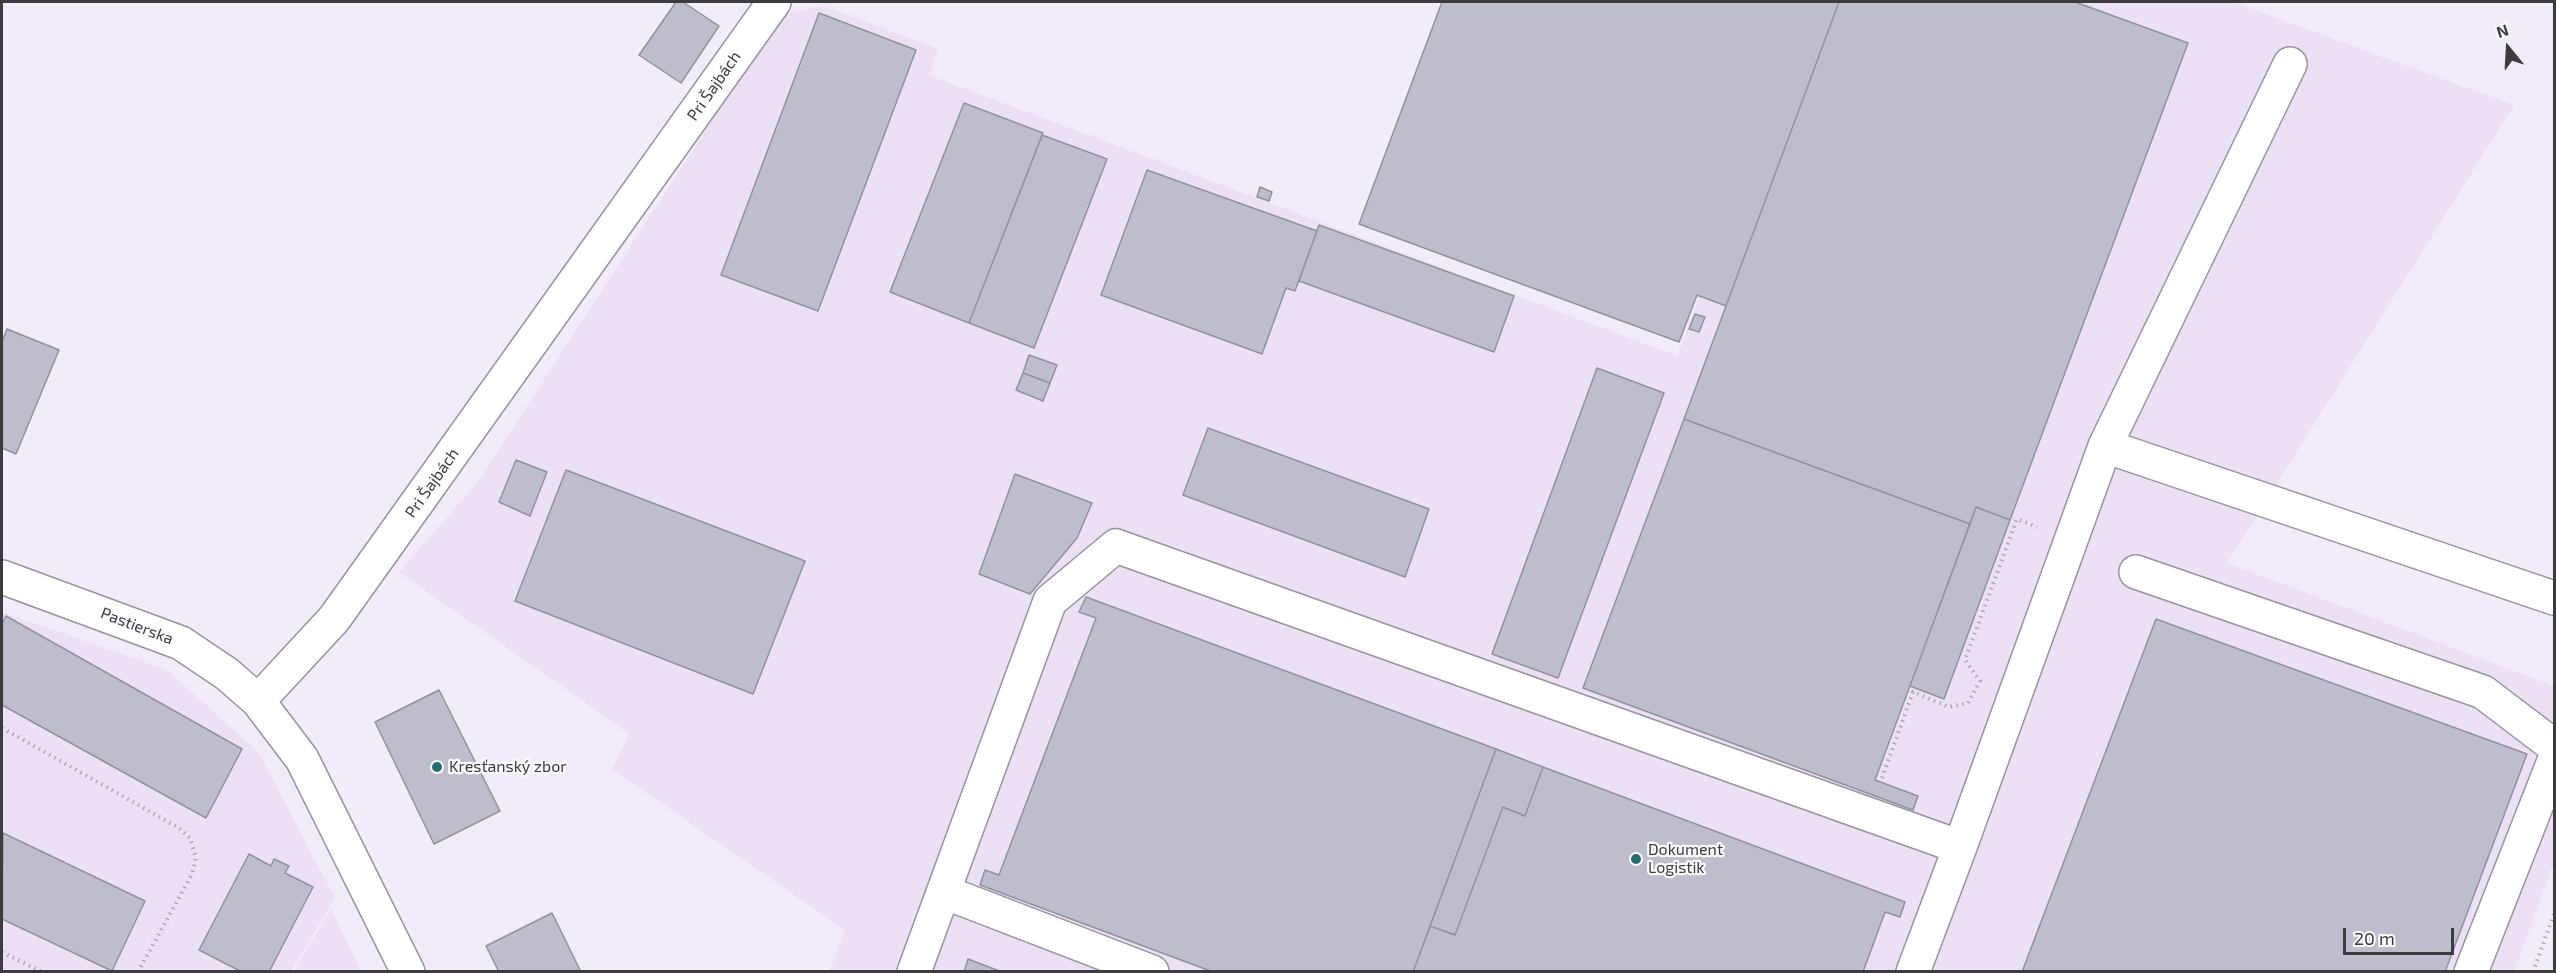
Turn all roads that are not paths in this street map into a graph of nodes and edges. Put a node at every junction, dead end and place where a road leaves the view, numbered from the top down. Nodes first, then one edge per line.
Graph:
1 (774, 2) edge
2 (2290, 64) dead end
3 (2105, 446) junction
4 (2136, 572) dead end
5 (2, 577) edge
6 (2554, 598) edge
7 (258, 701) junction
8 (2554, 746) edge
9 (2554, 761) edge
10 (1960, 847) junction
11 (944, 892) junction
12 (408, 972) edge
13 (914, 972) edge
14 (1152, 972) edge
15 (1912, 972) edge
16 (2471, 972) edge

1 - 7 street, Pri Šajbách
2 - 3 street
3 - 6 street
3 - 10 street
4 - 8 street
5 - 7 street, Pastierska
7 - 12 street
9 - 16 street
10 - 11 street
10 - 15 street
11 - 13 street
11 - 14 street

